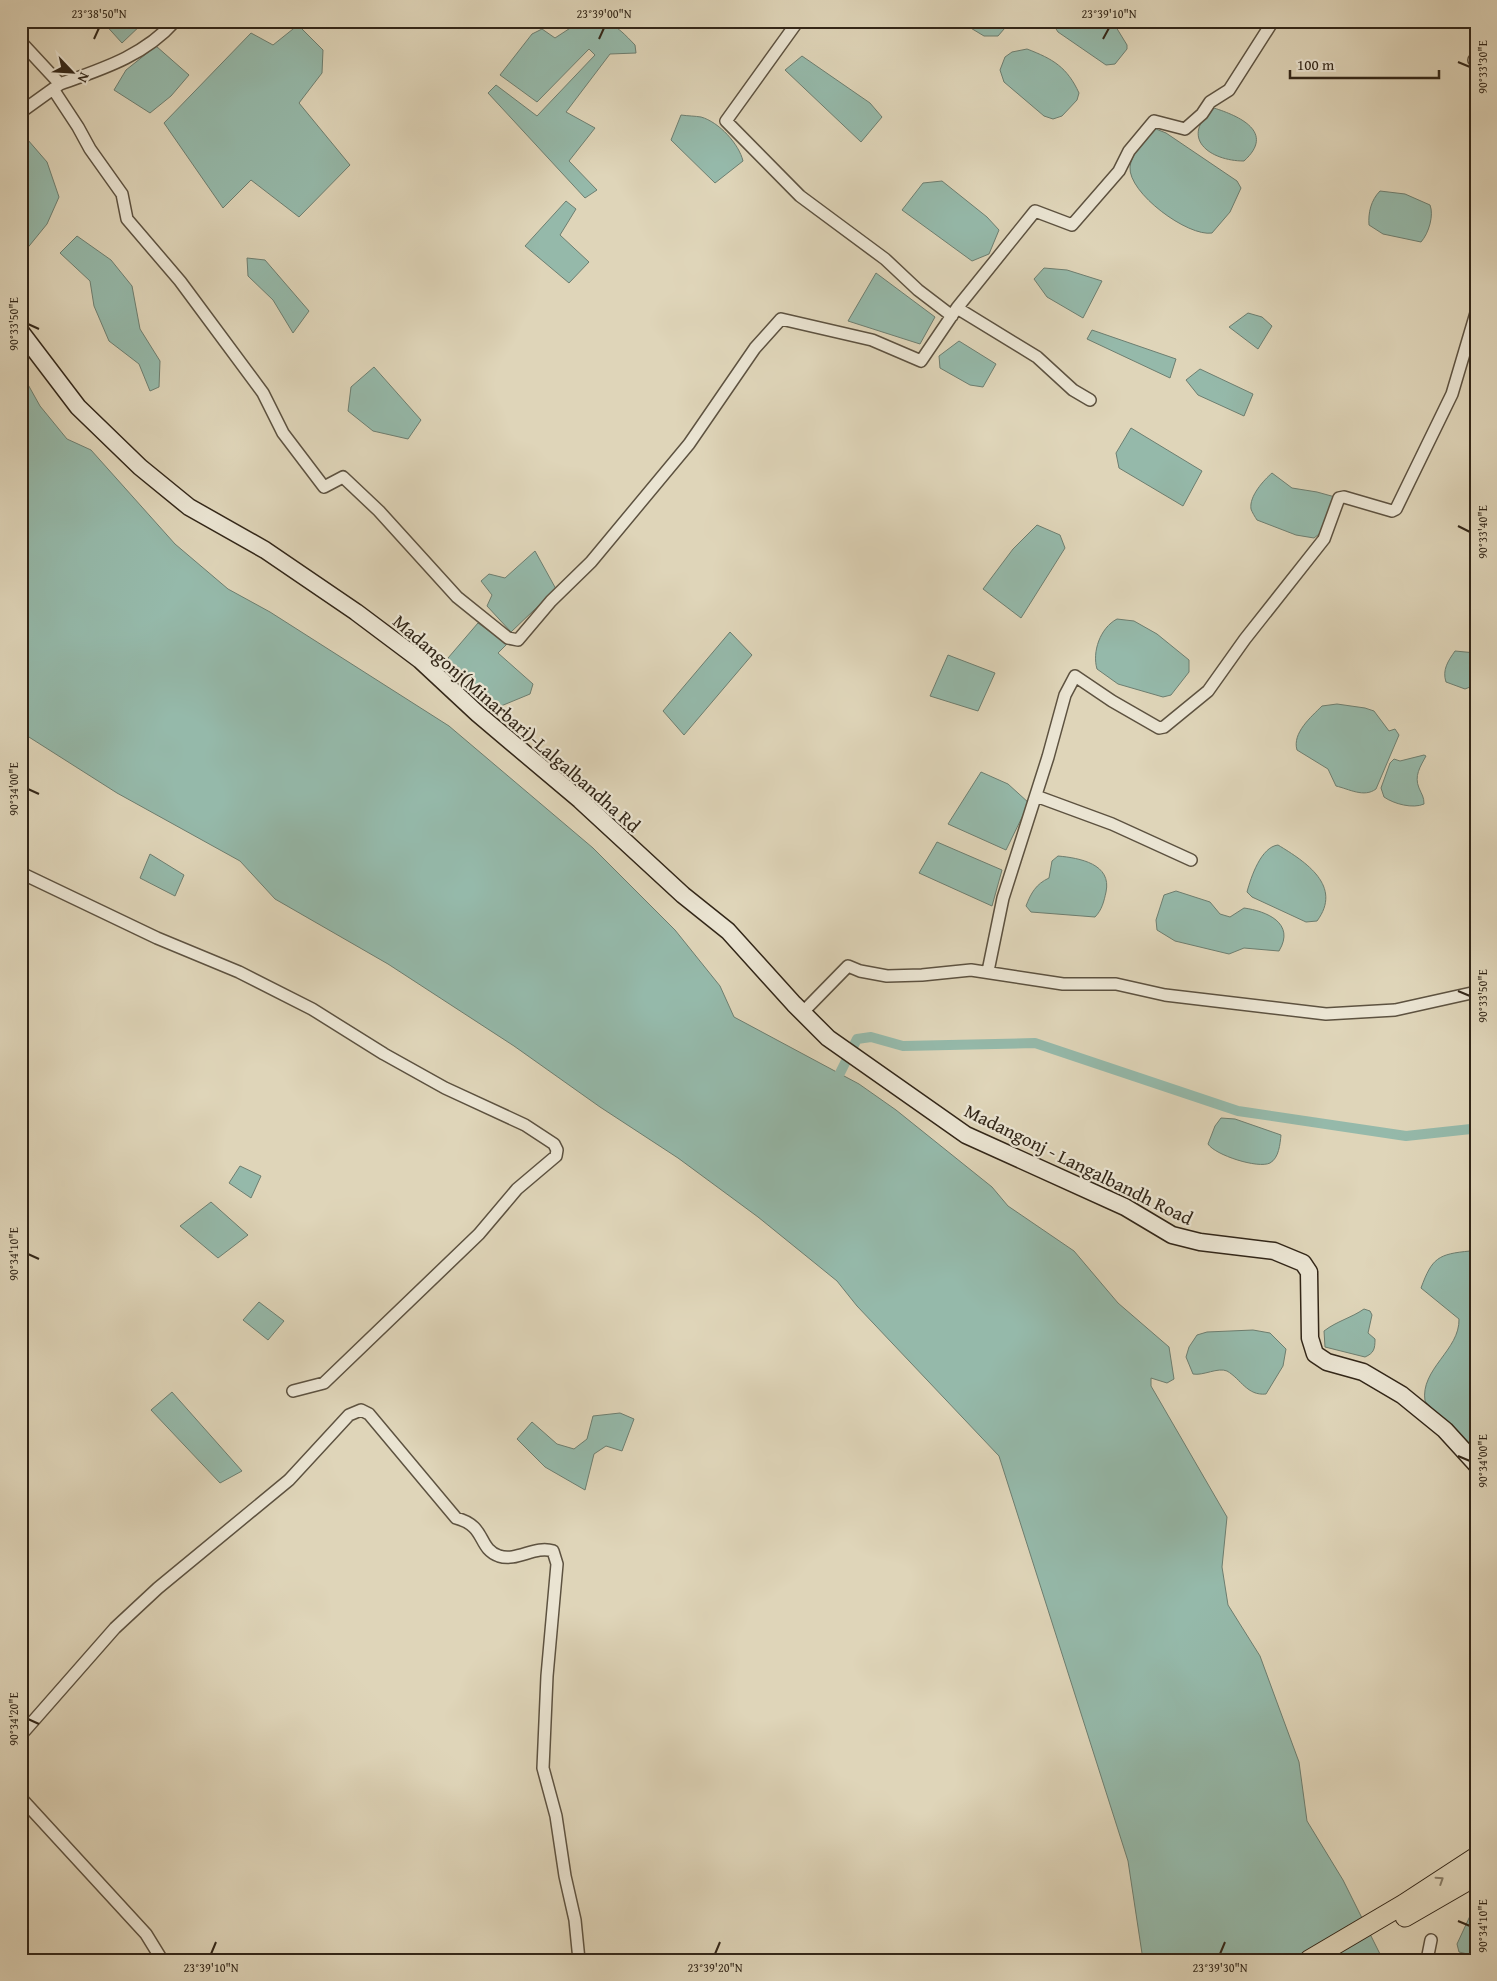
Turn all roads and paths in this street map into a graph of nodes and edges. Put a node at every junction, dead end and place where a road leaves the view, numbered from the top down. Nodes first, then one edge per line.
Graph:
1 (174, 21) edge
2 (798, 21) edge
3 (1273, 21) edge
4 (21, 42) edge
5 (56, 86) junction
6 (21, 112) edge
7 (955, 312) junction
8 (1476, 313) edge
9 (21, 332) edge
10 (1090, 400) dead end
11 (1036, 796) junction
12 (1191, 860) dead end
13 (21, 873) edge
14 (988, 971) junction
15 (1476, 992) edge
16 (802, 1013) junction
17 (862, 1063) joint
18 (293, 1391) dead end
19 (1476, 1464) edge
20 (21, 1735) edge
21 (21, 1798) edge
22 (1476, 1856) edge
23 (1476, 1876) edge
24 (1408, 1909) junction
25 (1431, 1940) dead end
26 (162, 1960) edge
27 (579, 1960) edge
28 (1310, 1960) edge
29 (1330, 1960) edge
30 (1427, 1960) edge

1 - 5 street
2 - 7 street
3 - 7 street
4 - 5 street
5 - 6 street
5 - 7 street
7 - 10 street
8 - 11 street
9 - 16 main road, Madangonj(Minarbari)-Lalgalbandha Rd
11 - 12 street
11 - 14 street
13 - 18 street
14 - 15 street
14 - 16 street
16 - 17 main road, Madangonj(Minarbari)-Lalgalbandha Rd
17 - 19 main road, Madangonj - Langalbandh Road
20 - 27 street
21 - 26 street
24 -> 22 highway
23 - 24 highway
24 - 28 highway
24 - 29 highway
25 - 30 street

